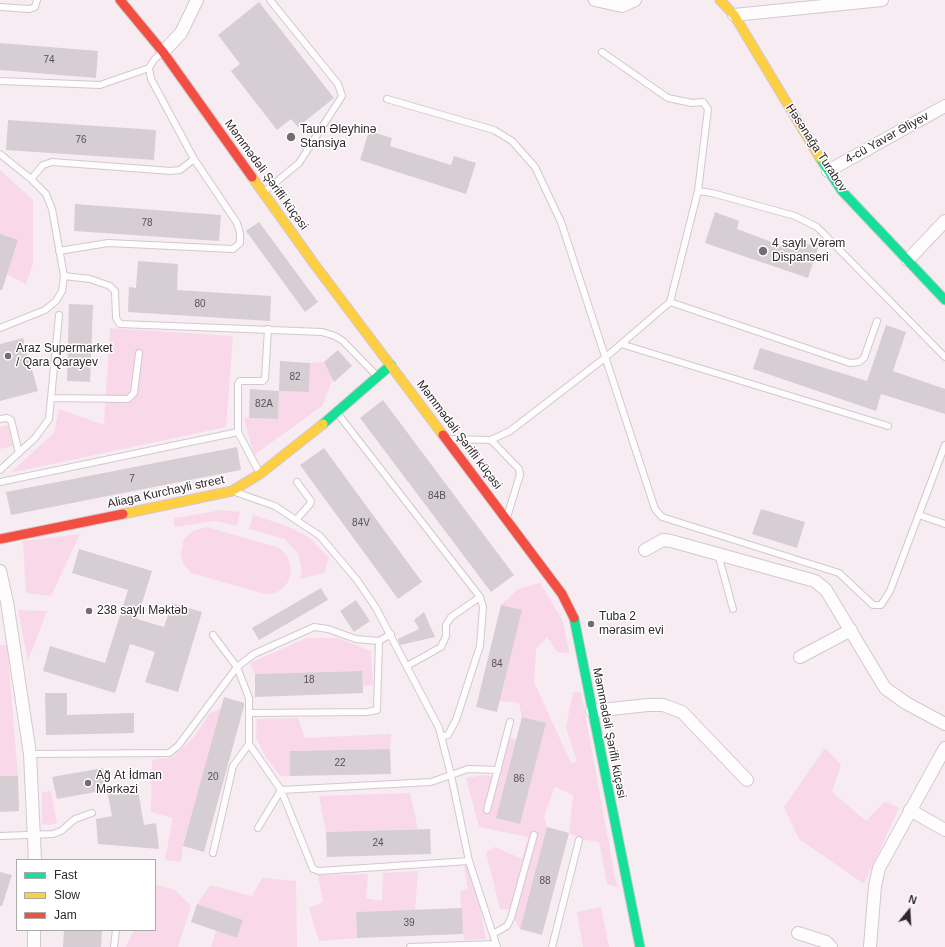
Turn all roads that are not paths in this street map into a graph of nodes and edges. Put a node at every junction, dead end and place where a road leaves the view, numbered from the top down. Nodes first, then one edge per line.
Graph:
1 (38, 0) edge
2 (120, 0) edge
3 (197, 0) edge
4 (270, 0) edge
5 (595, 0) edge
6 (635, 0) edge
7 (720, 0) edge
8 (882, 0) edge
9 (0, 7) edge
10 (734, 15) junction
11 (163, 52) junction
12 (602, 52) dead end
13 (149, 68) junction
14 (0, 81) edge
15 (388, 99) dead end
16 (945, 106) edge
17 (0, 154) edge
18 (194, 159) junction
19 (828, 171) junction
20 (32, 179) junction
21 (698, 191) junction
22 (264, 192) junction
23 (945, 221) edge
24 (59, 251) junction
25 (908, 260) junction
26 (64, 276) junction
27 (945, 300) edge
28 (670, 302) junction
29 (59, 315) dead end
30 (877, 321) dead end
31 (0, 328) edge
32 (268, 330) junction
33 (621, 344) junction
34 (139, 353) dead end
35 (606, 357) junction
36 (945, 357) edge
37 (391, 365) junction
38 (378, 377) junction
39 (51, 398) junction
40 (337, 413) junction
41 (0, 419) edge
42 (888, 426) dead end
43 (238, 432) junction
44 (447, 439) junction
45 (491, 440) junction
46 (945, 444) edge
47 (19, 453) junction
48 (0, 470) edge
49 (260, 474) junction
50 (0, 482) edge
51 (297, 482) dead end
52 (232, 491) junction
53 (918, 515) junction
54 (506, 519) junction
55 (296, 520) junction
56 (945, 524) edge
57 (0, 539) edge
58 (645, 550) dead end
59 (718, 554) junction
60 (0, 571) edge
61 (480, 597) junction
62 (733, 609) dead end
63 (851, 630) junction
64 (390, 634) junction
65 (213, 635) dead end
66 (378, 641) junction
67 (800, 657) dead end
68 (407, 666) junction
69 (237, 667) junction
70 (592, 711) junction
71 (249, 713) junction
72 (510, 722) dead end
73 (945, 724) edge
74 (441, 737) junction
75 (248, 744) junction
76 (945, 748) edge
77 (30, 754) junction
78 (498, 770) junction
79 (451, 775) junction
80 (747, 780) dead end
81 (281, 790) junction
82 (487, 810) dead end
83 (910, 810) junction
84 (92, 813) dead end
85 (258, 828) dead end
86 (945, 830) edge
87 (35, 835) junction
88 (534, 835) dead end
89 (0, 836) edge
90 (579, 840) dead end
91 (213, 853) dead end
92 (35, 859) edge
93 (469, 861) junction
94 (34, 931) edge
95 (116, 931) edge
96 (798, 933) dead end
97 (493, 934) junction
98 (496, 945) edge
99 (34, 947) edge
100 (114, 947) edge
101 (410, 947) edge
102 (552, 947) edge
103 (640, 947) edge
104 (831, 947) edge
105 (870, 947) edge

1 - 9 lane
2 - 11 street, Məmmədəli Şərifli küçəsi
3 - 11 street
4 - 22 lane
5 - 6 street
7 - 10 street, Həsənağa Turabov
8 - 10 street
10 - 19 street, Həsənağa Turabov
11 - 13 lane
11 - 22 street, Məmmədəli Şərifli küçəsi
12 - 21 lane
13 - 14 lane
13 - 18 lane
15 - 35 lane
16 - 19 street, 4-cü Yavər Əliyev
17 - 20 lane
18 - 20 lane
18 - 24 lane
19 - 25 street, Həsənağa Turabov
20 - 24 lane
21 - 28 lane
21 - 36 lane
22 - 37 street, Məmmədəli Şərifli küçəsi
23 - 25 street
24 - 26 lane
25 - 27 street, Həsənağa Turabov
26 - 31 lane
26 - 32 lane
28 - 30 lane
28 - 33 lane
29 - 39 lane
32 - 38 lane
32 - 43 lane
33 - 35 lane
33 - 42 lane
34 - 39 lane
35 - 45 lane
35 - 53 lane
37 - 38 street, Aliaga Kurchayli street
37 - 44 street, Məmmədəli Şərifli küçəsi
38 - 40 street, Aliaga Kurchayli street
39 - 47 lane
40 - 49 street, Aliaga Kurchayli street
40 - 61 lane
41 - 47 lane
43 - 49 lane
43 - 50 lane
44 - 45 lane
44 - 54 street, Məmmədəli Şərifli küçəsi
45 - 54 lane
46 - 53 lane
47 - 48 lane
49 - 52 street, Aliaga Kurchayli street
51 - 55 lane
52 - 55 lane
52 - 57 street, Aliaga Kurchayli street
53 - 56 lane
54 - 70 street, Məmmədəli Şərifli küçəsi
55 - 64 lane
58 - 59 street
59 - 62 lane
59 - 63 street
60 - 77 street
61 - 68 lane
61 - 74 lane
63 - 67 street
63 - 73 street
64 - 66 lane
64 - 68 lane
65 - 69 lane
66 - 69 lane
66 - 71 lane
68 - 74 lane
69 - 71 lane
69 - 77 lane
70 - 80 street
70 - 103 street, Məmmədəli Şərifli küçəsi
71 - 75 lane
72 - 78 lane
74 - 79 lane
75 - 81 lane
75 - 91 lane
76 - 83 street
77 - 87 street
78 - 79 lane
78 - 82 lane
79 - 81 lane
79 - 93 lane
81 - 85 lane
81 - 93 lane
83 - 86 street
83 - 105 street
84 - 87 lane
87 - 89 lane
87 - 92 street
88 - 97 lane
90 - 102 lane
93 - 97 lane
94 - 99 street
95 - 100 lane
96 - 104 street
97 - 98 lane
98 - 101 lane

